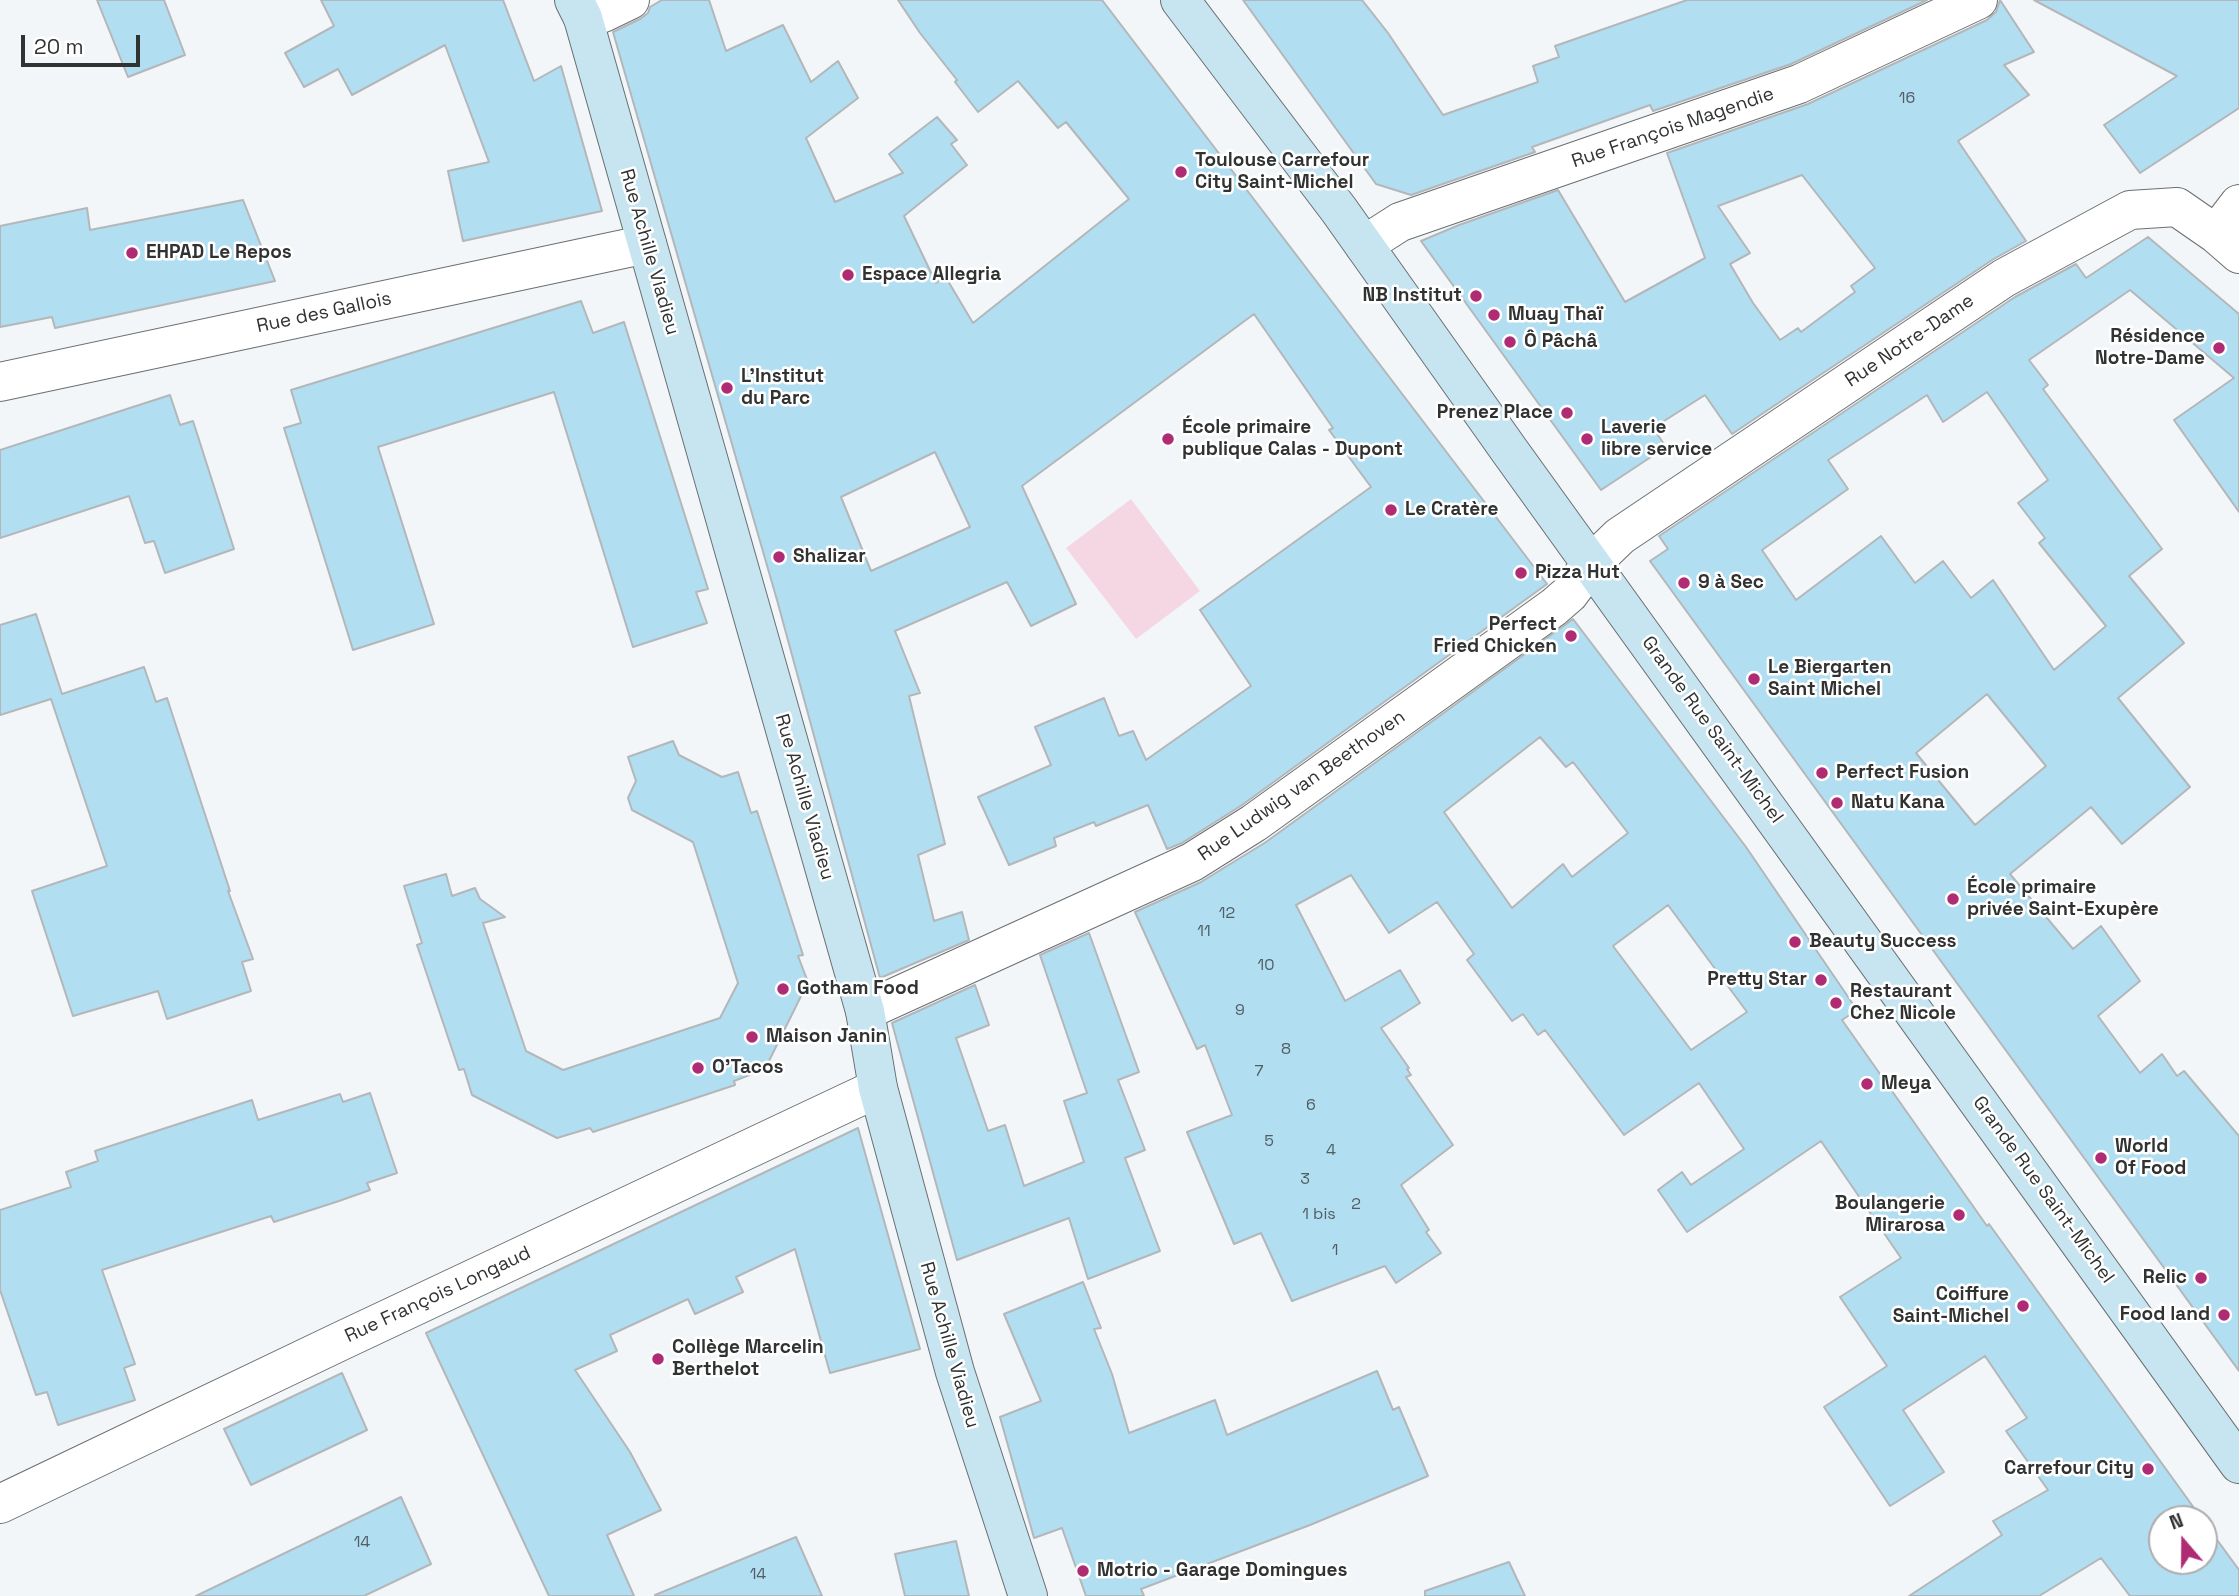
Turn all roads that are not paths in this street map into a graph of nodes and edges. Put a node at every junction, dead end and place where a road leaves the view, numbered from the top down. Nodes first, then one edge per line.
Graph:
1 (630, 0) edge
2 (1180, 0) edge
3 (1978, 0) edge
4 (579, 9) edge
5 (2239, 204) edge
6 (648, 244) junction
7 (2227, 244) edge
8 (1364, 245) junction
9 (0, 382) edge
10 (1592, 563) junction
11 (864, 1011) junction
12 (878, 1088) junction
13 (2239, 1464) edge
14 (14, 1498) edge
15 (1028, 1596) edge

1 - 4 street
2 - 8 main road, Grande Rue Saint-Michel
3 - 8 street, Rue François Magendie
4 - 6 main road, Rue Achille Viadieu
5 - 7 street, Rue Notre-Dame
6 - 9 street, Rue des Gallois
6 - 11 main road, Rue Achille Viadieu
7 - 10 street, Rue Notre-Dame
8 - 10 main road, Grande Rue Saint-Michel
10 - 11 street, Rue Ludwig van Beethoven
10 - 13 main road, Grande Rue Saint-Michel
11 - 12 main road, Rue Achille Viadieu
12 - 14 street, Rue François Longaud
12 - 15 main road, Rue Achille Viadieu

